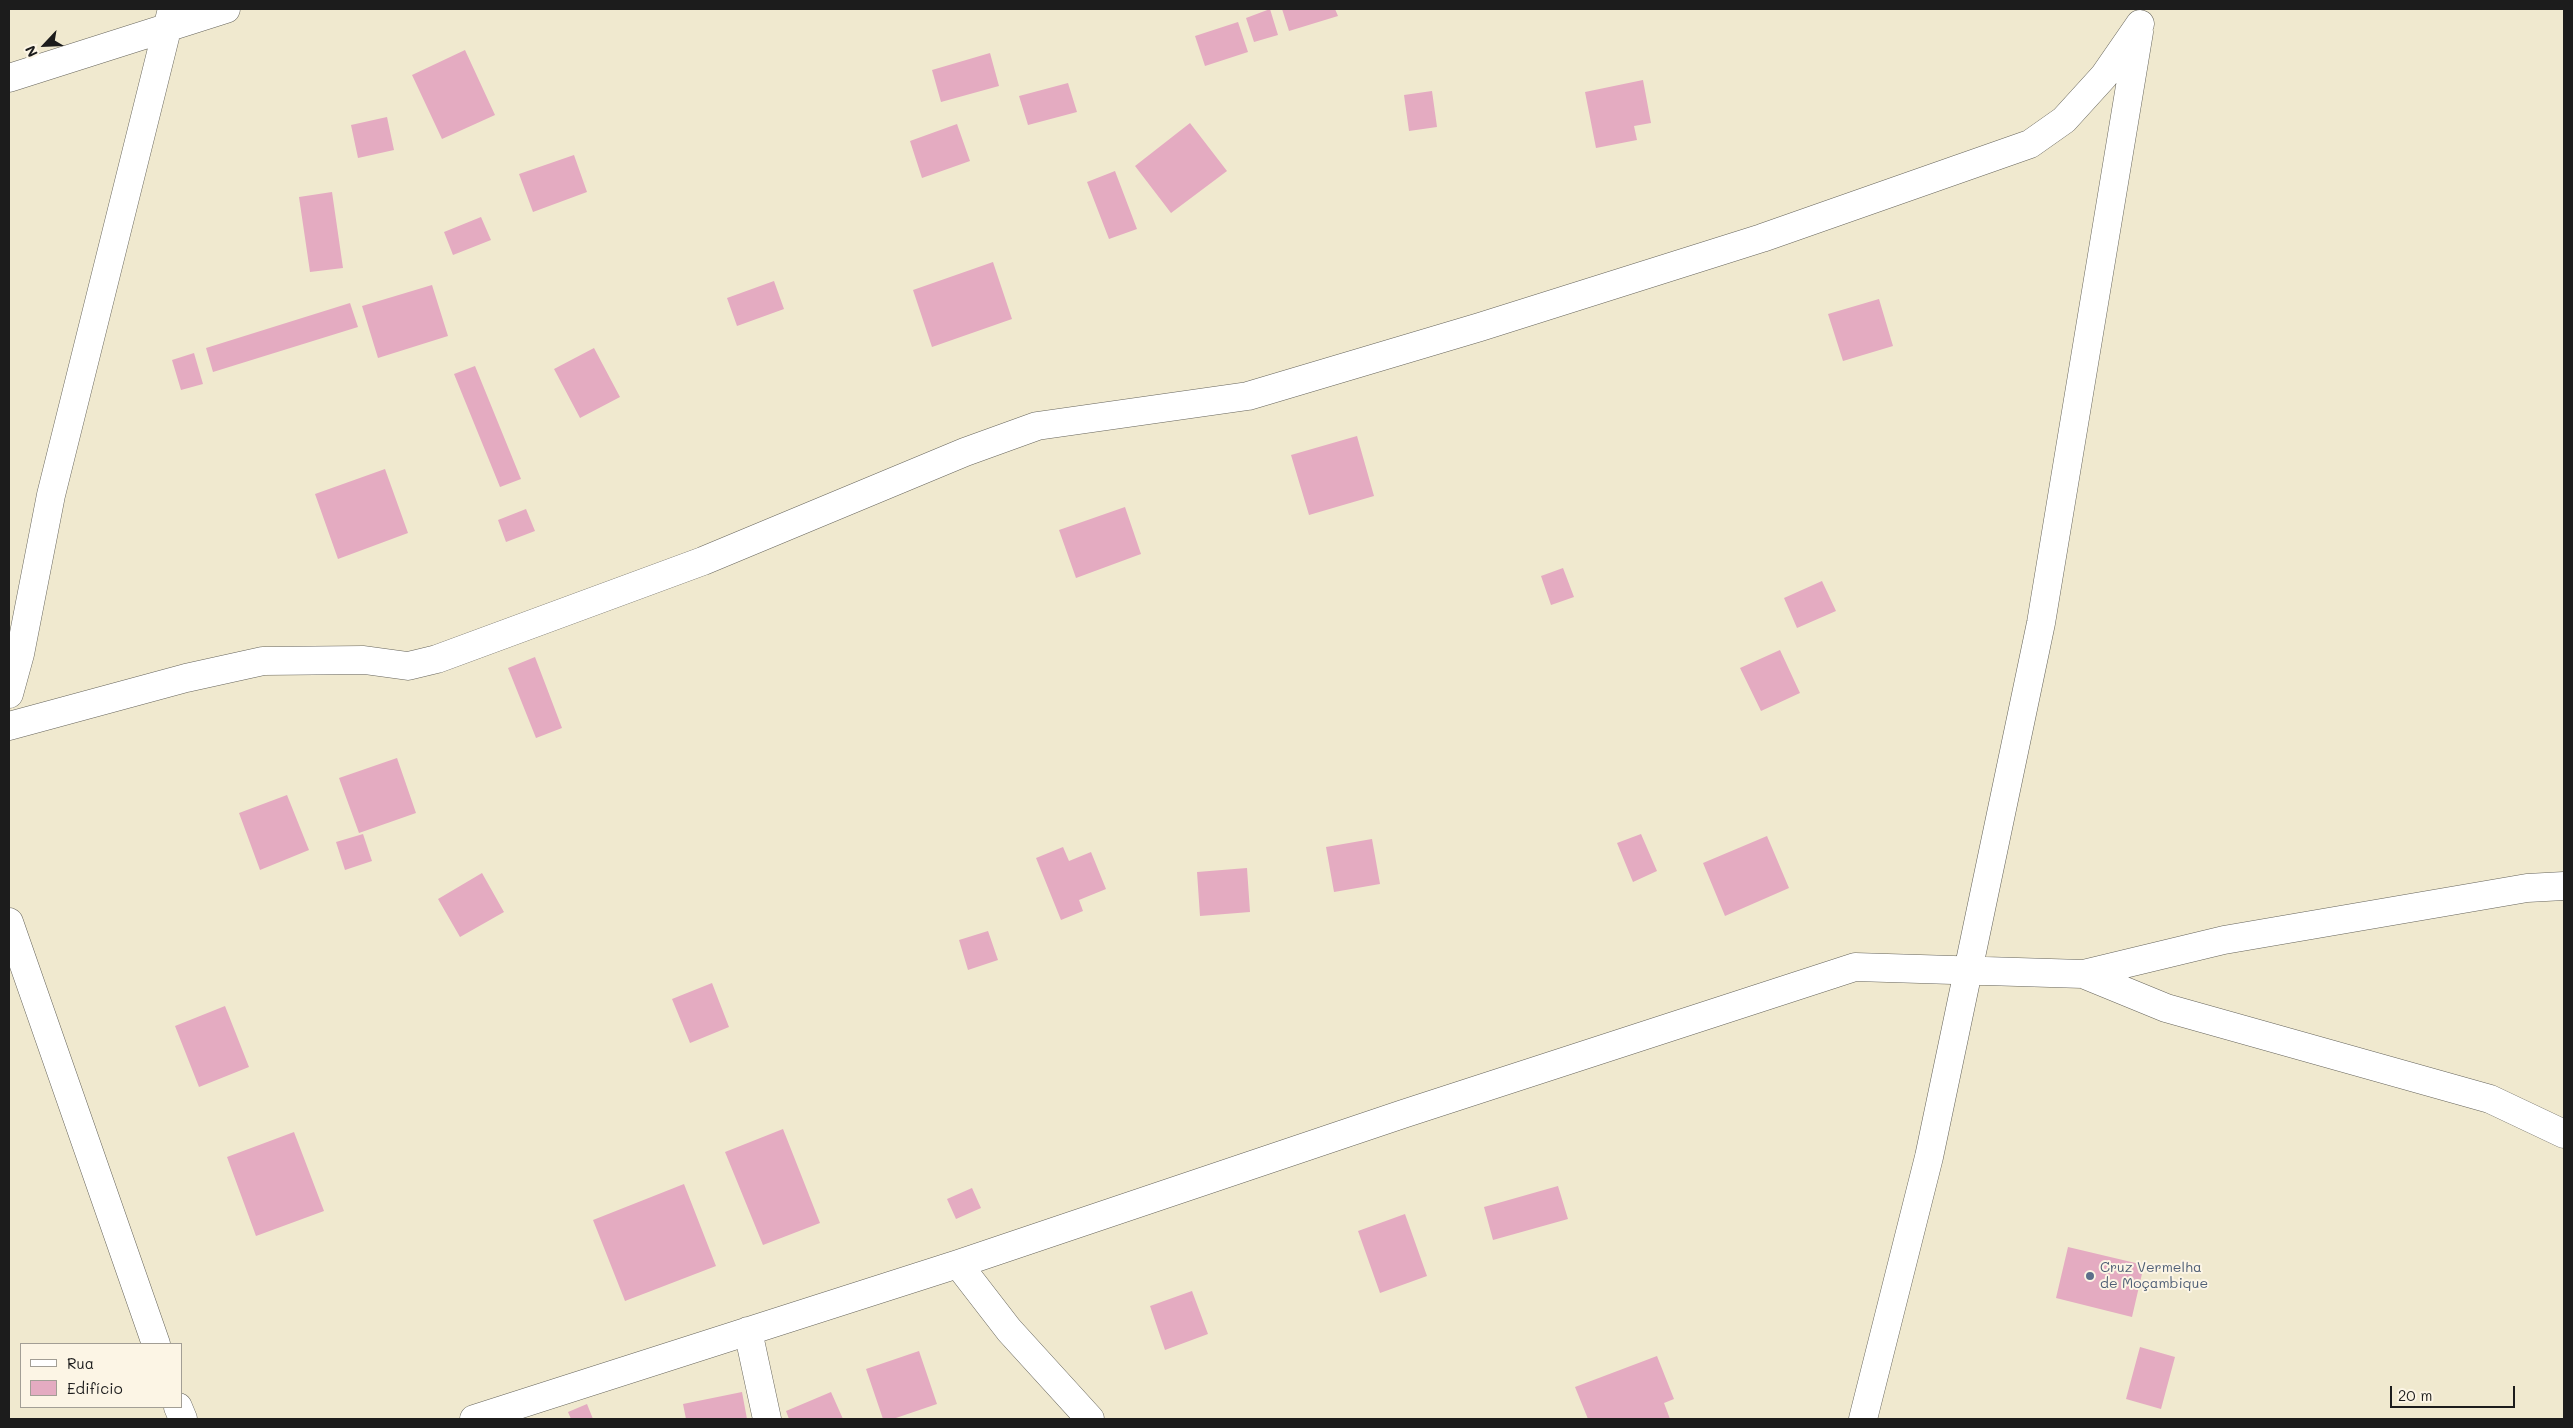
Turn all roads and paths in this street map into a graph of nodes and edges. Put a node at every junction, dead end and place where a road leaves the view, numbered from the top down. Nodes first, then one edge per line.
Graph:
1 (226, 9) edge
2 (2142, 16) edge
3 (170, 18) edge
4 (9, 78) edge
5 (9, 694) edge
6 (9, 726) edge
7 (2564, 886) edge
8 (9, 922) edge
9 (1967, 972) junction
10 (2083, 974) junction
11 (2564, 1134) edge
12 (958, 1264) junction
13 (748, 1331) junction
14 (156, 1343) edge
15 (474, 1419) edge
16 (767, 1419) edge
17 (1090, 1419) edge
18 (1863, 1419) edge

1 - 3 street
2 - 6 street
2 - 9 street
3 - 4 street
3 - 5 street
7 - 10 street
8 - 14 street
9 - 10 street
9 - 12 street
9 - 18 street
10 - 11 street
12 - 13 street
12 - 17 street
13 - 15 street
13 - 16 street

